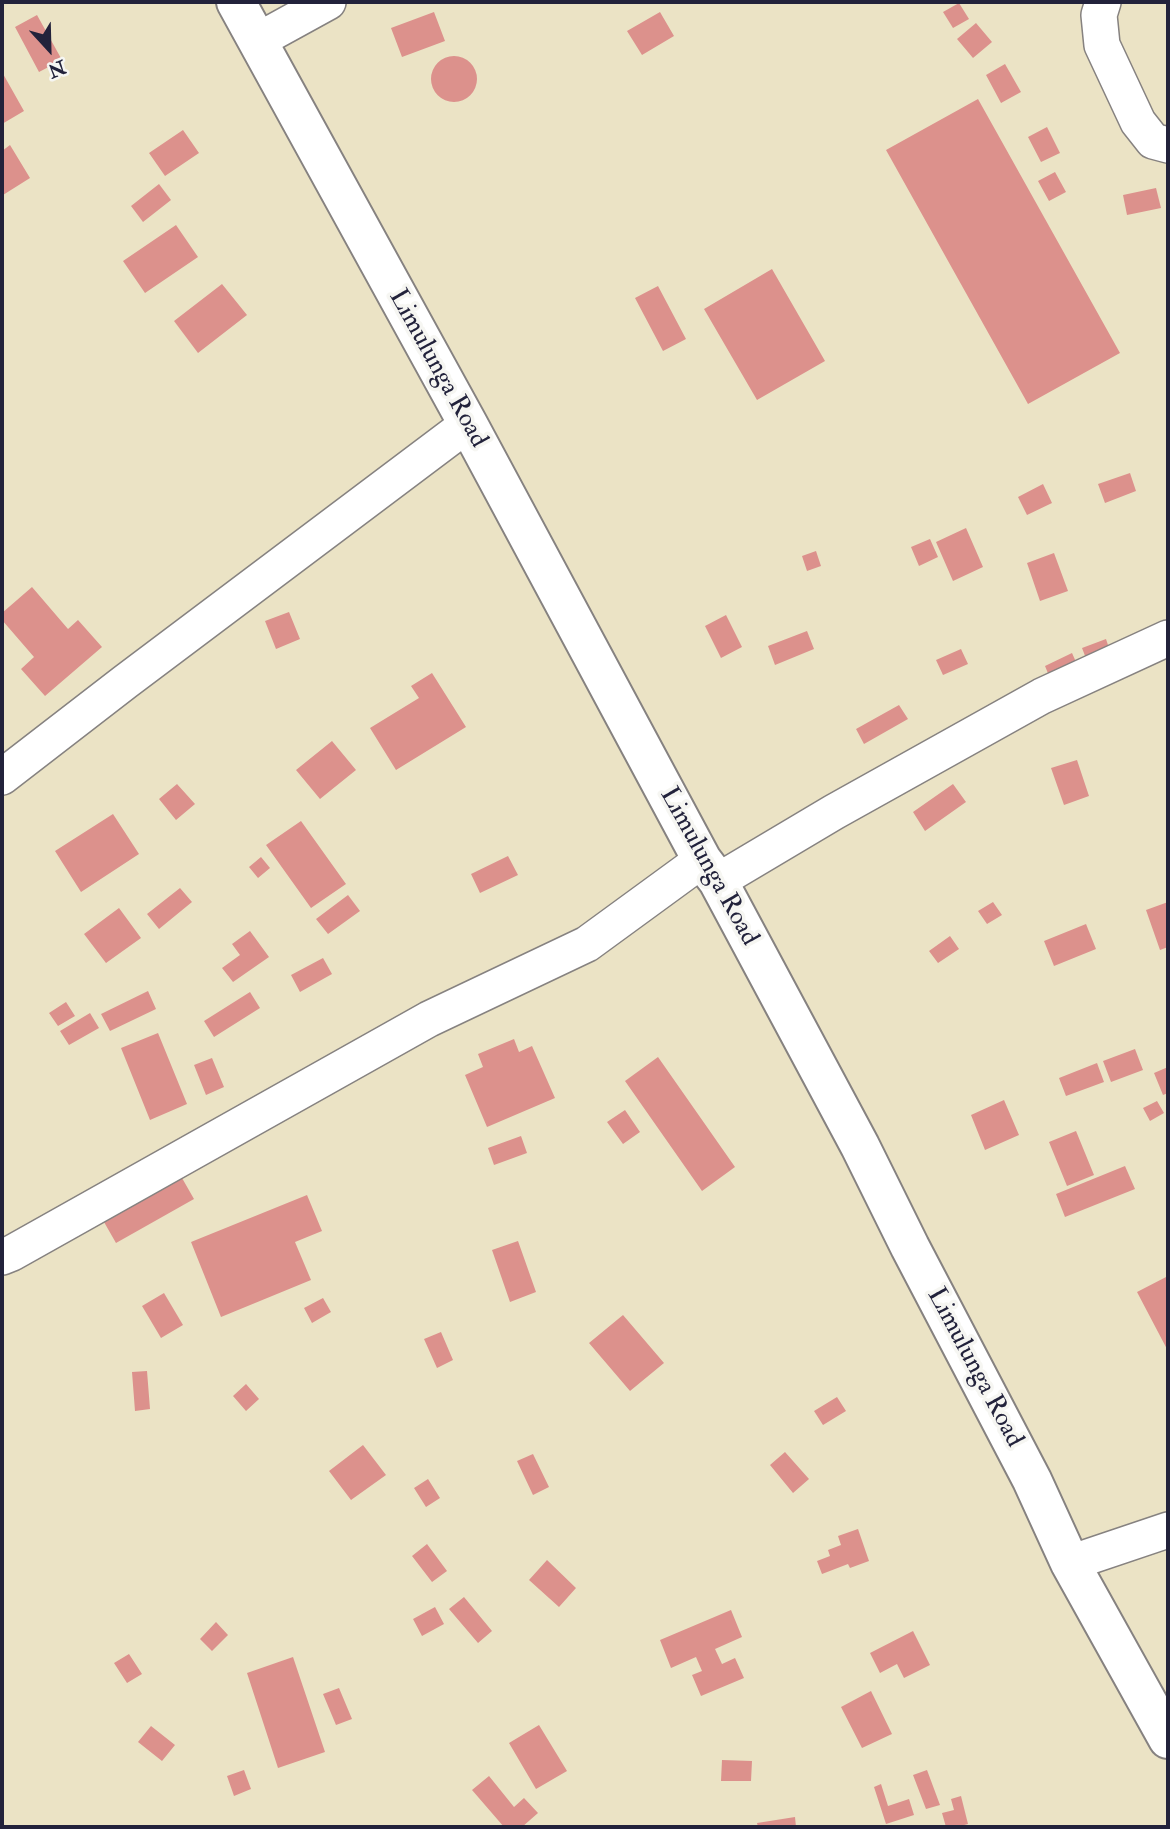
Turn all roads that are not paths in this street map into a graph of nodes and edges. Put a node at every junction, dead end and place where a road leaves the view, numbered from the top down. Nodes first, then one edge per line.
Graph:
1 (236, 2) edge
2 (328, 2) edge
3 (1103, 2) edge
4 (257, 41) junction
5 (1168, 145) edge
6 (468, 424) junction
7 (1168, 639) edge
8 (2, 777) edge
9 (710, 870) junction
10 (2, 1257) edge
11 (1168, 1530) edge
12 (1070, 1563) junction
13 (1168, 1739) edge

1 - 4 main road, Limulunga Road
2 - 4 street
3 - 5 street
4 - 6 main road, Limulunga Road
6 - 8 street
6 - 9 main road, Limulunga Road
7 - 9 street
9 - 10 street
9 - 12 main road, Limulunga Road
11 - 12 street
12 - 13 main road, Limulunga Road

